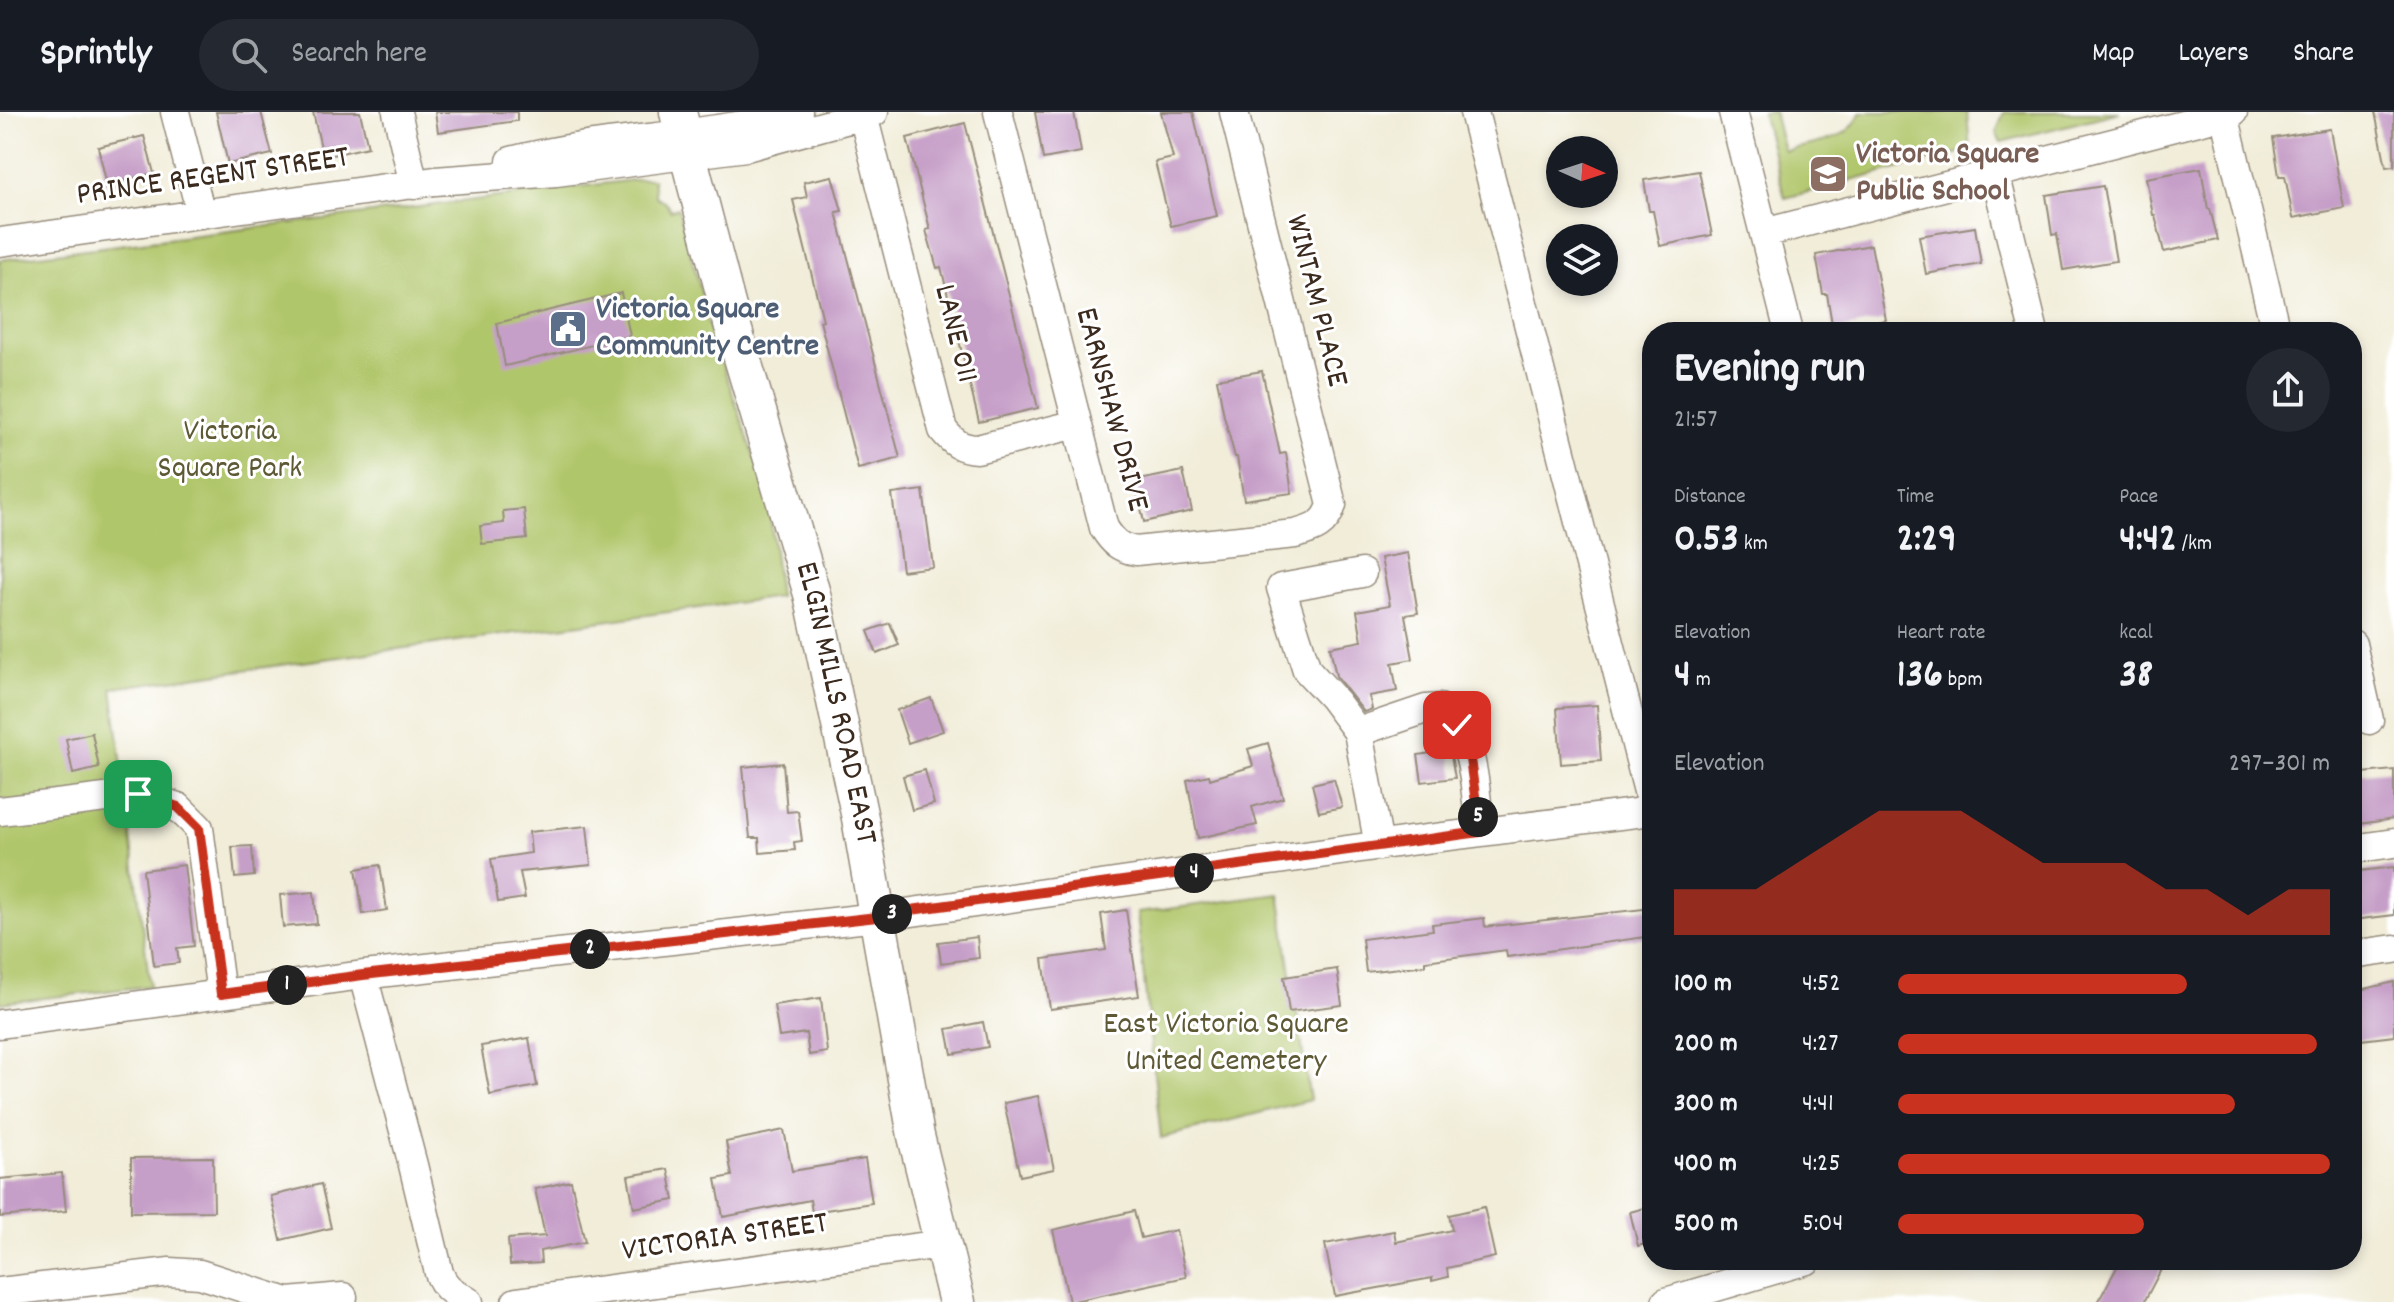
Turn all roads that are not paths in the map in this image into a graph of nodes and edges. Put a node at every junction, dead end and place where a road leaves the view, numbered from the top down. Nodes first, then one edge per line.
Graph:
1 (175, 112) edge
2 (397, 112) edge
3 (798, 112) edge
4 (998, 112) edge
5 (1234, 112) edge
6 (1474, 112) edge
7 (1733, 112) edge
8 (2228, 113) edge
9 (869, 114) edge
10 (683, 133) edge
11 (1995, 173) junction
12 (424, 183) junction
13 (201, 214) junction
14 (1764, 233) junction
15 (0, 242) edge
16 (1786, 322) edge
17 (2032, 322) edge
18 (2274, 322) edge
19 (1077, 424) junction
20 (1332, 505) joint
21 (1362, 573) dead end
22 (2362, 682) edge
23 (2372, 719) edge
24 (1358, 732) junction
25 (1642, 770) edge
26 (1642, 810) edge
27 (0, 811) edge
28 (1480, 832) junction
29 (2394, 843) edge
30 (1379, 846) junction
31 (2362, 848) edge
32 (877, 917) junction
33 (2394, 949) edge
34 (2362, 954) edge
35 (363, 975) junction
36 (221, 994) junction
37 (0, 1024) edge
38 (942, 1244) junction
39 (1767, 1270) edge
40 (0, 1292) edge
41 (458, 1295) edge
42 (343, 1297) dead end
43 (288, 1302) edge
44 (516, 1302) edge
45 (957, 1302) edge
46 (1666, 1302) edge

1 - 13 street
2 - 12 street
3 - 10 street
4 - 19 street, EARNSHAW DRIVE
5 - 20 street, WINTAM PLACE
6 - 25 street
7 - 14 street
8 - 11 street
8 - 18 street
9 - 10 street
9 - 19 street, LANE 011
10 - 12 street, PRINCE REGENT STREET
10 - 32 main road, ELGIN MILLS ROAD EAST
11 - 14 street
11 - 17 street
12 - 13 street, PRINCE REGENT STREET
13 - 15 street, PRINCE REGENT STREET
14 - 16 street
19 - 20 street, EARNSHAW DRIVE
21 - 24 street
22 - 23 street
24 - 28 street
24 - 30 street
26 - 28 street
27 - 36 street
28 - 30 street
29 - 31 street
30 - 32 street
32 - 35 street
32 - 38 main road, ELGIN MILLS ROAD EAST
33 - 34 street
35 - 36 street
35 - 41 street
36 - 37 street
38 - 44 street, VICTORIA STREET
38 - 45 main road, ELGIN MILLS ROAD EAST
39 - 46 street
40 - 43 street
42 - 43 street

